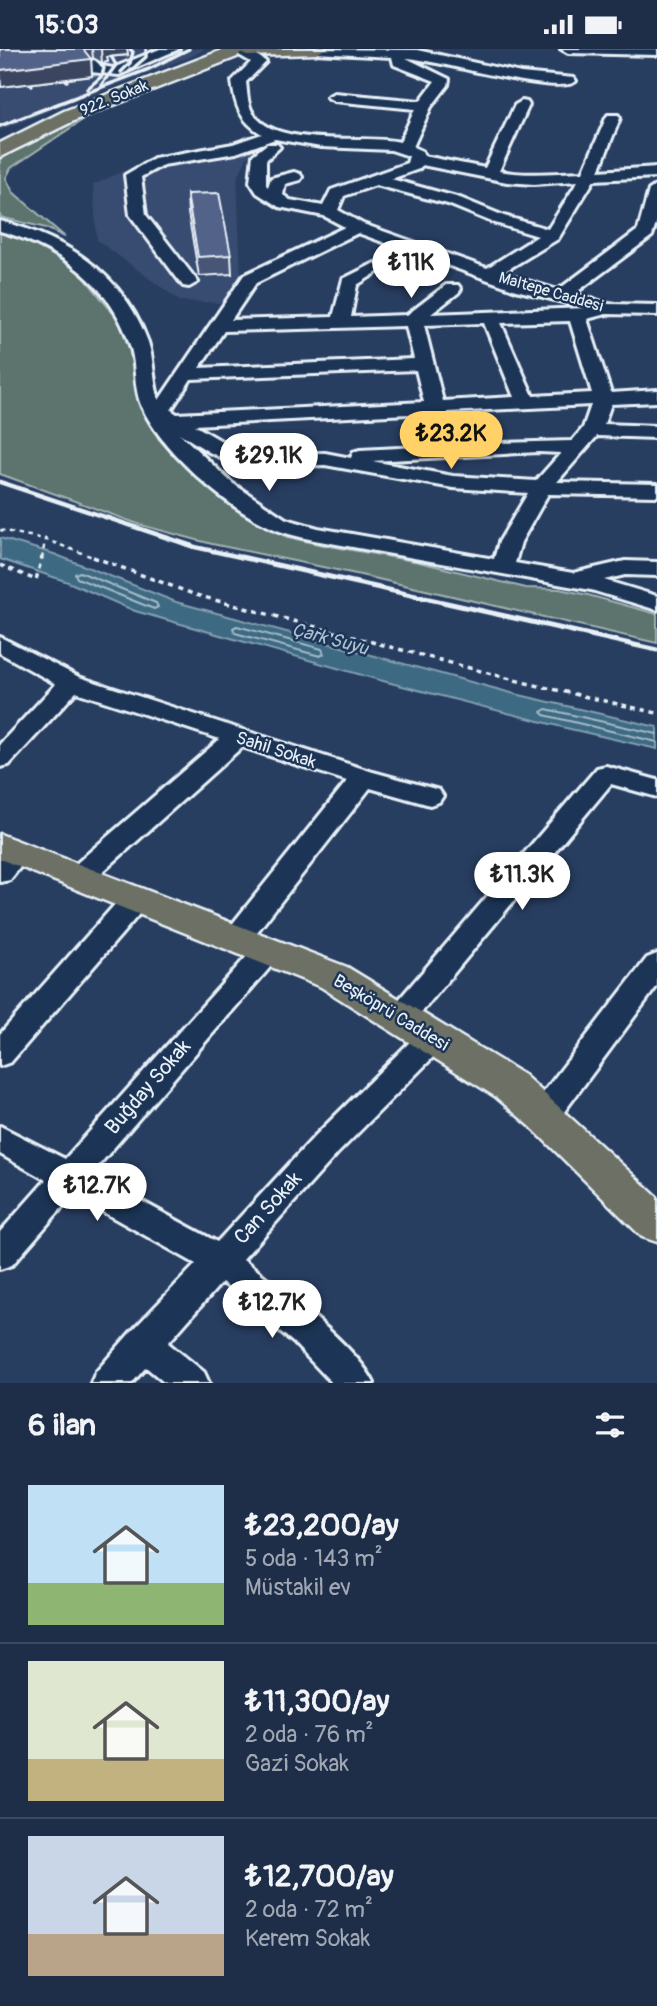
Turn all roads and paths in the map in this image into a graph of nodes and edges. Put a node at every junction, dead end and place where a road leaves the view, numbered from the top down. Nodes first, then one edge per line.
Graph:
1 (172, 49) edge
2 (315, 49) edge
3 (568, 49) edge
4 (657, 51) edge
5 (243, 52) edge
6 (399, 53) junction
7 (94, 64) dead end
8 (569, 81) dead end
9 (334, 97) dead end
10 (522, 105) dead end
11 (425, 106) junction
12 (613, 118) dead end
13 (0, 134) edge
14 (272, 141) junction
15 (0, 151) edge
16 (410, 154) junction
17 (657, 172) edge
18 (490, 174) junction
19 (590, 174) junction
20 (294, 177) dead end
21 (376, 180) junction
22 (657, 190) edge
23 (275, 197) junction
24 (330, 212) junction
25 (3, 227) edge
26 (357, 227) junction
27 (552, 235) junction
28 (375, 268) dead end
29 (489, 274) junction
30 (188, 282) dead end
31 (452, 289) dead end
32 (561, 296) junction
33 (609, 309) junction
34 (656, 311) edge
35 (578, 316) junction
36 (490, 317) junction
37 (413, 319) junction
38 (341, 321) junction
39 (218, 326) junction
40 (425, 364) junction
41 (187, 374) junction
42 (657, 396) edge
43 (603, 399) junction
44 (526, 403) junction
45 (435, 406) junction
46 (161, 413) junction
47 (592, 431) junction
48 (657, 432) edge
49 (575, 447) junction
50 (452, 451) junction
51 (325, 459) junction
52 (541, 488) junction
53 (657, 490) edge
54 (0, 530) edge
55 (45, 538) junction
56 (657, 561) edge
57 (0, 565) edge
58 (503, 567) junction
59 (625, 568) junction
60 (657, 569) edge
61 (572, 580) junction
62 (657, 603) edge
63 (0, 644) edge
64 (71, 683) junction
65 (657, 713) edge
66 (237, 738) junction
67 (0, 759) edge
68 (364, 778) junction
69 (657, 789) edge
70 (430, 796) dead end
71 (6, 857) edge
72 (79, 877) junction
73 (136, 899) junction
74 (252, 945) junction
75 (657, 965) edge
76 (400, 1018) junction
77 (433, 1038) junction
78 (0, 1054) edge
79 (544, 1115) junction
80 (0, 1139) edge
81 (69, 1177) junction
82 (657, 1224) edge
83 (0, 1255) edge
84 (221, 1261) junction
85 (143, 1343) junction
86 (109, 1383) edge
87 (191, 1383) edge
88 (356, 1383) edge

1 - 7 street
2 - 5 main road, 922. Sokak
2 - 6 street
3 - 4 street
5 - 13 main road, 922. Sokak
5 - 14 street
5 - 15 main road, 922. Sokak
6 - 8 street
6 - 11 street
9 - 11 street
10 - 18 street
11 - 16 street
12 - 19 street
14 - 16 street
14 - 23 street
14 - 30 street
16 - 18 street
16 - 21 street
17 - 19 street
18 - 19 street
19 - 27 street
20 - 23 street
21 - 24 street
21 - 27 street
22 - 32 street
23 - 24 street, Maltepe Caddesi
24 - 26 street, Maltepe Caddesi
25 - 46 street
26 - 29 street, Maltepe Caddesi
26 - 39 street
27 - 29 street
28 - 38 street
29 - 32 street, Maltepe Caddesi
31 - 37 street
32 - 33 street, Maltepe Caddesi
33 - 34 street, Maltepe Caddesi
33 - 35 street
35 - 36 street
35 - 43 street
36 - 37 street
36 - 44 street
37 - 38 street
37 - 40 street
38 - 39 street
39 - 41 street
40 - 41 street
40 - 45 street
41 - 46 street
42 - 43 street
43 - 44 street
43 - 47 street
44 - 45 street
45 - 46 street
45 - 50 street
46 - 51 street
46 - 58 street
47 - 48 street
47 - 49 street
49 - 50 street
49 - 52 street
50 - 51 street
51 - 52 street
52 - 53 street
52 - 58 street
54 - 55 path
55 - 57 path
55 - 65 path
56 - 59 street
58 - 61 street
59 - 60 street
59 - 61 street
61 - 62 street
63 - 64 street, Sahil Sokak
64 - 66 street, Sahil Sokak
64 - 67 street
66 - 68 street, Sahil Sokak
66 - 72 street
68 - 70 street, Sahil Sokak
68 - 74 street
69 - 76 street
71 - 72 main road, Beşköprü Caddesi
72 - 73 main road, Beşköprü Caddesi
73 - 74 main road, Beşköprü Caddesi
73 - 78 street
74 - 76 main road, Beşköprü Caddesi
74 - 81 street, Buğday Sokak
75 - 79 street
76 - 77 main road, Beşköprü Caddesi
77 - 79 main road, Beşköprü Caddesi
77 - 84 street, Can Sokak
79 - 82 main road, Beşköprü Caddesi
80 - 81 street
81 - 83 street, Buğday Sokak
81 - 84 street
84 - 85 street, Can Sokak
84 - 88 street
85 - 86 street, Can Sokak
85 - 87 street

